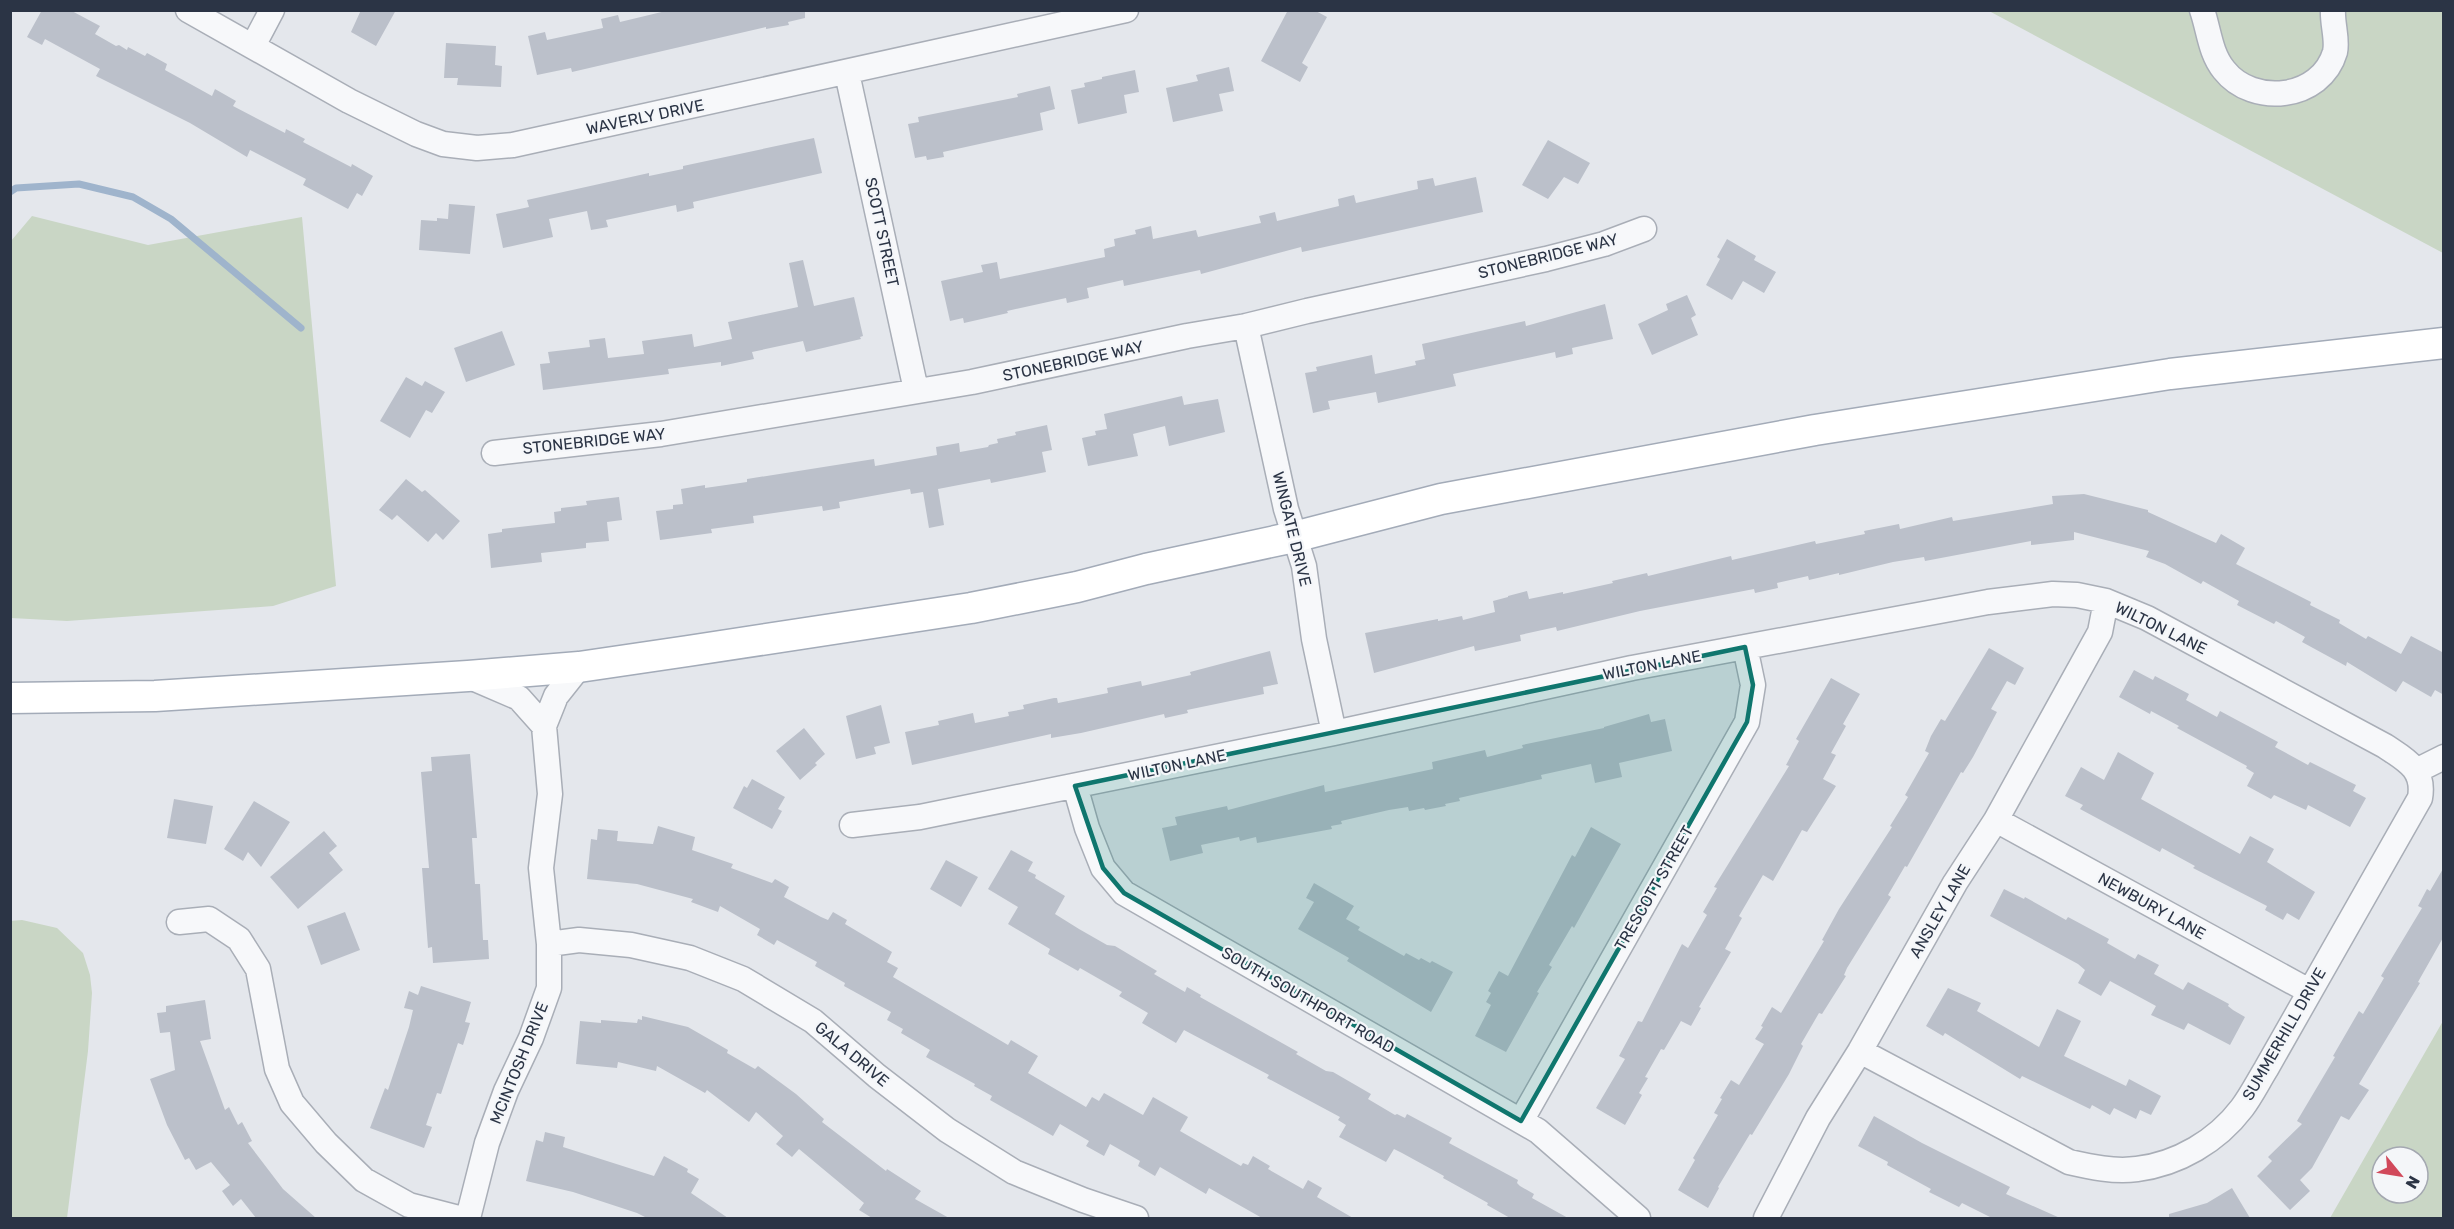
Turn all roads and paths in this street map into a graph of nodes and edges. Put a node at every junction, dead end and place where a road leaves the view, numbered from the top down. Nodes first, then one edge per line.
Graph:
1 (188, 10) edge
2 (272, 10) edge
3 (1126, 10) edge
4 (2187, 10) edge
5 (2202, 10) edge
6 (2334, 10) edge
7 (2210, 43) junction
8 (253, 46) junction
9 (848, 73) junction
10 (1644, 229) dead end
11 (1246, 326) junction
12 (2444, 343) edge
13 (916, 390) junction
14 (495, 453) dead end
15 (1294, 537) junction
16 (2106, 601) junction
17 (1745, 647) junction
18 (579, 667) junction
19 (468, 676) junction
20 (10, 698) edge
21 (544, 726) junction
22 (1334, 733) junction
23 (2444, 757) edge
24 (2416, 771) junction
25 (1075, 786) junction
26 (1996, 820) junction
27 (852, 825) dead end
28 (179, 922) dead end
29 (549, 944) junction
30 (2309, 991) junction
31 (1860, 1051) junction
32 (1521, 1121) junction
33 (459, 1218) edge
34 (468, 1218) edge
35 (1136, 1218) edge
36 (1638, 1218) edge
37 (1766, 1218) edge

1 - 8 street, WAVERLY DRIVE
2 - 8 street
3 - 9 street, WAVERLY DRIVE
4 - 7 street
5 - 7 street
6 - 7 street
8 - 9 street, WAVERLY DRIVE
9 - 13 street, SCOTT STREET
10 - 11 street, STONEBRIDGE WAY
11 - 13 street, STONEBRIDGE WAY
11 - 15 street, WINGATE DRIVE
12 - 15 main road
13 - 14 street, STONEBRIDGE WAY
15 - 18 main road
15 - 22 street, WINGATE DRIVE
16 - 17 street, WILTON LANE
16 - 24 street, WILTON LANE
16 - 26 street, ANSLEY LANE
17 - 22 street, WILTON LANE
17 - 32 street, TRESCOTT STREET
18 - 19 main road
18 - 21 street, MCINTOSH DRIVE
19 - 20 main road
19 - 21 street
21 - 29 street, MCINTOSH DRIVE
22 - 25 street, WILTON LANE
23 - 24 street
24 - 30 street, SUMMERHILL DRIVE
25 - 27 street, WILTON LANE
25 - 32 street, SOUTH SOUTHPORT ROAD
26 - 30 street, NEWBURY LANE
26 - 31 street, ANSLEY LANE
28 - 33 street
29 - 34 street, MCINTOSH DRIVE
29 - 35 street, GALA DRIVE
30 - 31 street, SUMMERHILL DRIVE
31 - 37 street, ANSLEY LANE
32 - 36 street, SOUTH SOUTHPORT ROAD

